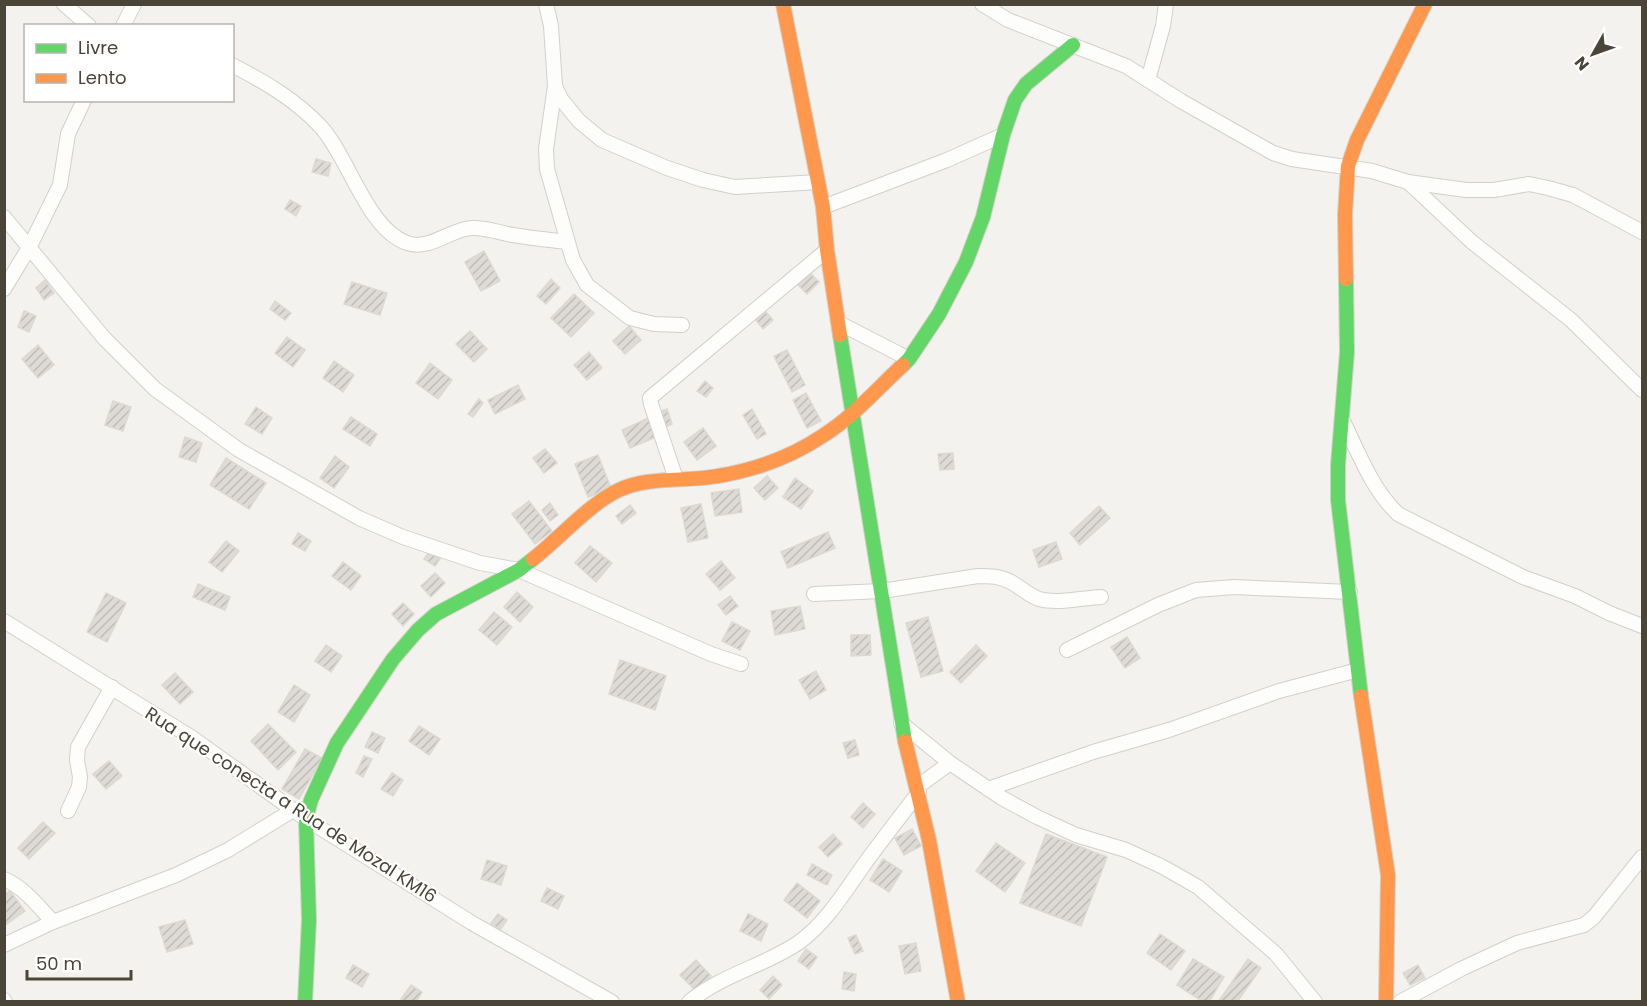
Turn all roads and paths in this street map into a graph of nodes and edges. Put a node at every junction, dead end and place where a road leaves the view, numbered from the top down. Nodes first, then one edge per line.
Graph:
1 (64, 4) edge
2 (134, 4) edge
3 (546, 4) edge
4 (783, 4) edge
5 (982, 4) edge
6 (1166, 4) edge
7 (1425, 4) edge
8 (86, 24) edge
9 (125, 24) edge
10 (1073, 45) junction
11 (234, 66) edge
12 (1148, 80) junction
13 (555, 86) junction
14 (83, 102) edge
15 (1003, 135) junction
16 (1348, 166) junction
17 (818, 182) junction
18 (1408, 182) junction
19 (823, 207) junction
20 (4, 217) edge
21 (1642, 232) edge
22 (567, 242) junction
23 (30, 246) junction
24 (827, 250) junction
25 (4, 289) edge
26 (839, 323) junction
27 (682, 326) dead end
28 (909, 359) junction
29 (1642, 390) edge
30 (851, 413) junction
31 (1342, 419) junction
32 (676, 479) junction
33 (519, 570) junction
34 (882, 591) junction
35 (1350, 592) junction
36 (814, 594) dead end
37 (1101, 597) dead end
38 (4, 621) edge
39 (1642, 626) edge
40 (1067, 650) dead end
41 (741, 664) dead end
42 (1358, 670) junction
43 (112, 687) junction
44 (901, 723) junction
45 (950, 763) junction
46 (988, 789) junction
47 (918, 790) junction
48 (293, 810) junction
49 (68, 811) dead end
50 (306, 819) junction
51 (1642, 857) edge
52 (4, 879) edge
53 (53, 922) junction
54 (4, 945) edge
55 (305, 1002) edge
56 (612, 1002) edge
57 (689, 1002) edge
58 (958, 1002) edge
59 (1315, 1002) edge
60 (1386, 1002) edge
61 (1400, 1002) edge

1 - 8 street
2 - 9 street
3 - 13 street
4 - 17 street
5 - 10 street
6 - 12 street
7 - 16 street
10 - 12 street
10 - 15 street
11 - 22 street
12 - 16 street
13 - 17 street
13 - 22 street
14 - 23 street
15 - 19 street
15 - 28 street
16 - 18 street
16 - 31 street
17 - 19 street
18 - 21 street
18 - 29 street
19 - 24 street
20 - 23 street
22 - 27 street
23 - 25 street
23 - 33 street
24 - 26 street
24 - 32 street
26 - 28 street
26 - 30 street
28 - 30 street
30 - 32 street
30 - 34 street
31 - 35 street
31 - 39 street
32 - 33 street
33 - 41 street
33 - 50 street
34 - 36 street
34 - 37 street
34 - 44 street
35 - 40 street
35 - 42 street
38 - 43 street, Rua que conecta a Rua de Mozal KM16
42 - 46 street
42 - 60 street
43 - 48 street, Rua que conecta a Rua de Mozal KM16
43 - 49 street
44 - 45 street
44 - 47 street
45 - 46 street
45 - 47 street
46 - 59 street
47 - 57 street
47 - 58 street
48 - 50 street, Rua que conecta a Rua de Mozal KM16
48 - 53 street
50 - 55 street
50 - 56 street, Rua que conecta a Rua de Mozal KM16
51 - 61 street
52 - 53 street
53 - 54 street

